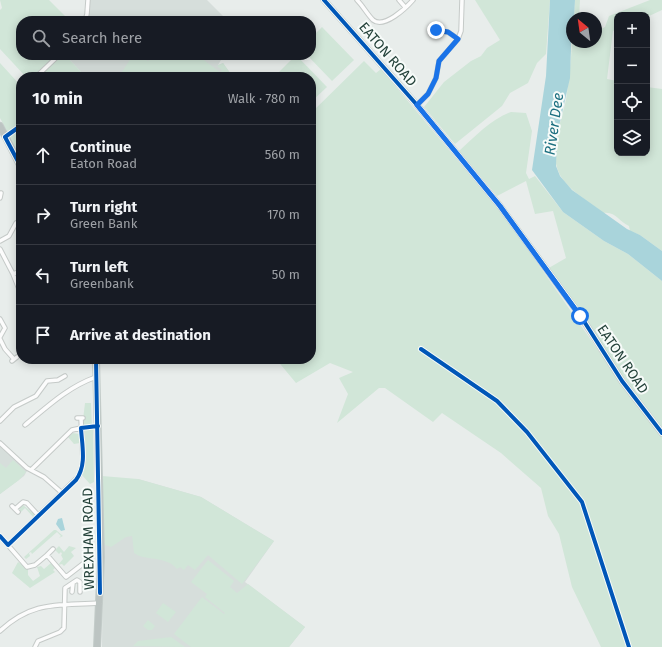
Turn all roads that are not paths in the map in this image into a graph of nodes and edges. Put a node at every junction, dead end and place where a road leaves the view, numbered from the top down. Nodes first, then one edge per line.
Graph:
1 (88, 0) edge
2 (324, 0) edge
3 (357, 0) edge
4 (400, 0) edge
5 (413, 0) edge
6 (462, 0) edge
7 (405, 7) junction
8 (87, 16) edge
9 (430, 31) dead end
10 (458, 39) junction
11 (54, 60) edge
12 (41, 72) edge
13 (417, 105) junction
14 (0, 126) edge
15 (16, 157) edge
16 (2, 192) edge
17 (0, 198) edge
18 (16, 223) dead end
19 (0, 241) edge
20 (0, 249) edge
21 (14, 274) joint
22 (16, 280) edge
23 (0, 319) edge
24 (0, 338) edge
25 (14, 359) dead end
26 (96, 364) edge
27 (96, 377) junction
28 (64, 382) dead end
29 (8, 412) junction
30 (12, 416) dead end
31 (80, 418) dead end
32 (0, 420) edge
33 (25, 425) dead end
34 (81, 428) junction
35 (662, 433) edge
36 (0, 443) edge
37 (31, 470) junction
38 (61, 492) junction
39 (15, 509) dead end
40 (38, 515) junction
41 (0, 536) edge
42 (8, 545) junction
43 (53, 549) dead end
44 (47, 555) junction
45 (81, 558) dead end
46 (72, 583) junction
47 (72, 592) dead end
48 (80, 592) dead end
49 (100, 603) junction
50 (65, 604) junction
51 (0, 632) edge
52 (35, 647) edge
53 (97, 647) edge

1 - 8 street
2 - 13 street, EATON ROAD
3 - 7 street
4 - 7 street
5 - 7 street
6 - 10 street
9 - 10 street
10 - 13 street
11 - 12 street
13 - 35 street, EATON ROAD
14 - 15 highway
16 - 17 street
18 - 19 street
20 - 21 street
21 - 22 street
23 - 24 street
24 - 25 street
26 - 27 highway, WREXHAM ROAD
27 - 33 street
27 - 49 highway, WREXHAM ROAD
28 - 29 street
29 - 30 street
29 - 32 street
31 - 34 street
34 - 37 street
34 - 38 street
36 - 37 street
37 - 38 street
38 - 40 street
39 - 40 street
40 - 42 street
41 - 42 street
42 - 44 street
43 - 44 street
44 - 45 street
46 - 47 street
46 - 48 street
46 - 50 street
49 - 50 street
49 - 53 highway, WREXHAM ROAD
50 - 51 street
50 - 52 street

